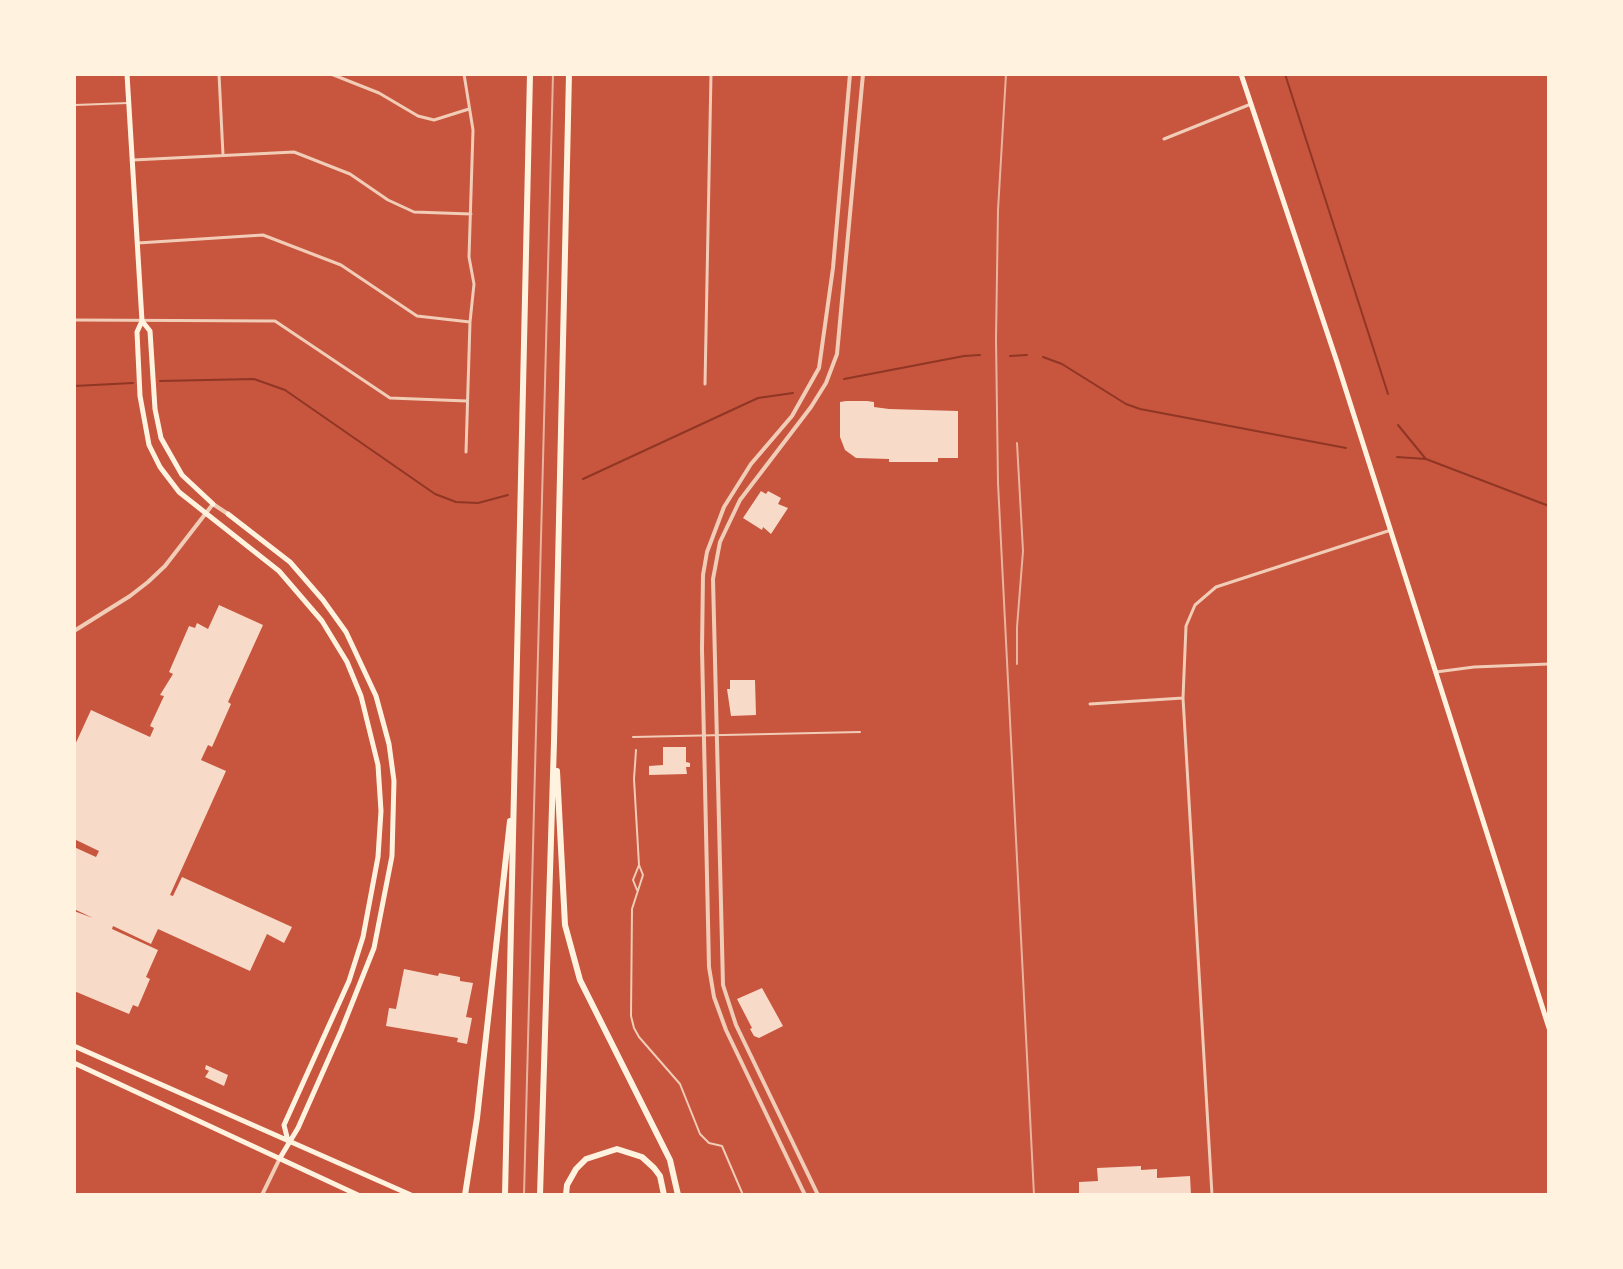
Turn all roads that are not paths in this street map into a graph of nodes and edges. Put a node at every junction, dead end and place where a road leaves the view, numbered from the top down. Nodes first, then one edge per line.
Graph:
1 (127, 74) edge
2 (219, 74) edge
3 (331, 74) edge
4 (464, 74) edge
5 (530, 74) edge
6 (569, 74) edge
7 (711, 74) edge
8 (850, 74) edge
9 (863, 74) edge
10 (1241, 74) edge
11 (74, 95) edge
12 (129, 103) junction
13 (1251, 104) junction
14 (74, 106) edge
15 (469, 109) junction
16 (1164, 139) dead end
17 (223, 155) junction
18 (133, 160) junction
19 (471, 214) junction
20 (138, 243) junction
21 (74, 320) edge
22 (142, 321) junction
23 (470, 322) junction
24 (705, 384) dead end
25 (467, 401) junction
26 (466, 452) dead end
27 (213, 504) junction
28 (205, 514) junction
29 (228, 514) joint
30 (1391, 530) junction
31 (74, 631) edge
32 (1549, 664) edge
33 (1436, 672) junction
34 (1183, 698) junction
35 (1090, 704) dead end
36 (860, 732) dead end
37 (704, 736) junction
38 (716, 736) junction
39 (633, 737) dead end
40 (554, 742) junction
41 (636, 750) dead end
42 (514, 778) junction
43 (639, 865) junction
44 (637, 890) junction
45 (333, 1017) junction
46 (346, 1022) junction
47 (1549, 1028) edge
48 (74, 1046) edge
49 (74, 1063) edge
50 (288, 1141) junction
51 (280, 1158) junction
52 (262, 1195) edge
53 (358, 1195) edge
54 (411, 1195) edge
55 (465, 1195) edge
56 (505, 1195) edge
57 (540, 1195) edge
58 (566, 1195) edge
59 (664, 1195) edge
60 (678, 1195) edge
61 (743, 1195) edge
62 (805, 1195) edge
63 (818, 1195) edge
64 (1212, 1195) edge

1 - 12 main road
2 - 17 street
3 - 15 street
4 - 15 street
5 - 42 highway
6 - 40 highway
7 - 24 street
8 - 37 street
9 - 38 street
10 - 13 main road
11 - 14 lane
12 - 14 lane
12 - 18 main road
13 - 16 street
13 - 30 main road
15 - 19 street
17 - 18 street
17 - 19 street
18 - 20 main road
19 - 23 street
20 - 22 main road
20 - 23 street
21 - 22 street
22 - 25 street
22 - 27 main road
22 - 28 main road
23 - 25 street
25 - 26 street
27 - 28 street
27 - 29 street
28 - 31 street
28 - 45 main road
29 - 46 main road
30 - 33 main road
30 - 34 street
32 - 33 street
33 - 47 main road
34 - 35 street
34 - 64 street
36 - 38 lane
37 - 38 lane
37 - 39 lane
37 - 62 street
38 - 63 street
40 - 57 highway
40 - 60 highway
41 - 43 lane
42 - 55 highway
42 - 56 highway
43 - 44 lane
43 - 44 lane
44 - 61 lane
45 - 46 main road
45 - 50 main road
46 - 50 main road
48 - 50 main road
49 - 51 main road
50 - 51 main road
50 - 54 main road
51 - 52 street
51 - 53 main road
58 - 59 highway

